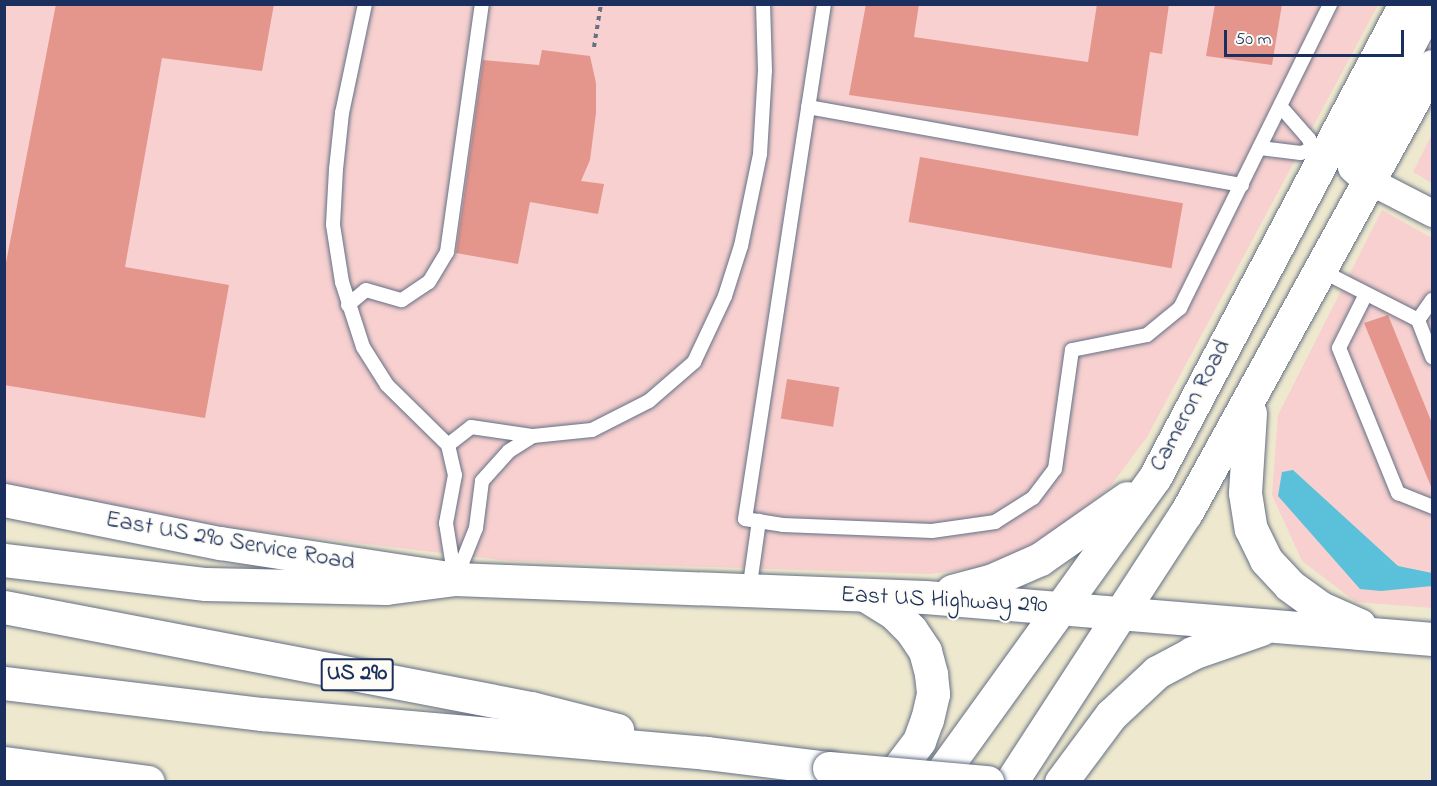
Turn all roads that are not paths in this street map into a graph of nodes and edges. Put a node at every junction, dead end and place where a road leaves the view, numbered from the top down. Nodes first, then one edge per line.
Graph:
1 (364, 4) edge
2 (482, 4) edge
3 (763, 4) edge
4 (824, 4) edge
5 (1330, 4) edge
6 (1406, 4) edge
7 (1430, 4) edge
8 (1432, 66) edge
9 (808, 107) junction
10 (1281, 107) junction
11 (1260, 148) junction
12 (1318, 152) junction
13 (1370, 181) junction
14 (1242, 185) junction
15 (1432, 213) edge
16 (1322, 271) junction
17 (1366, 294) junction
18 (1432, 300) edge
19 (348, 305) junction
20 (1418, 321) junction
21 (1432, 357) edge
22 (1251, 399) junction
23 (533, 436) junction
24 (448, 445) junction
25 (1155, 477) junction
26 (4, 500) edge
27 (1432, 507) edge
28 (759, 521) junction
29 (4, 560) edge
30 (455, 579) junction
31 (748, 591) junction
32 (865, 596) junction
33 (926, 597) junction
34 (4, 607) edge
35 (1064, 608) junction
36 (1125, 612) junction
37 (1274, 625) junction
38 (1378, 634) junction
39 (1432, 639) edge
40 (4, 683) edge
41 (706, 753) junction
42 (4, 763) edge
43 (148, 782) edge
44 (888, 782) edge
45 (934, 782) edge
46 (987, 782) edge
47 (1011, 782) edge
48 (1061, 782) edge

1 - 19 lane
2 - 19 lane
3 - 23 lane
4 - 9 lane
5 - 10 lane
6 - 12 main road, Cameron Road
7 - 13 main road
8 - 13 main road, Cameron Road
9 - 14 lane
9 - 28 lane
10 - 11 lane
10 - 12 lane
11 - 12 lane
11 - 14 lane
12 - 25 main road, Cameron Road
13 - 15 street
13 - 16 main road, Cameron Road
14 - 28 lane
16 - 17 lane
16 - 22 main road, Cameron Road
17 - 20 lane
17 - 27 lane
18 - 20 lane
19 - 24 lane
20 - 21 lane
22 - 36 main road, Cameron Road
22 - 38 main road
23 - 24 lane
23 - 30 lane
24 - 30 lane
25 - 33 main road
25 - 35 main road, Cameron Road
26 - 30 main road, East US 290 Service Road
28 - 31 lane
29 - 30 main road
30 - 31 main road, East US Highway 290
31 - 32 main road, East US Highway 290
32 - 33 main road, East US Highway 290
32 - 44 main road
33 - 35 main road, East US Highway 290
34 - 41 main road, US 290
35 - 36 main road, East US Highway 290
35 - 45 main road, Cameron Road
36 - 37 main road, East US Highway 290
36 - 47 main road, Cameron Road
37 - 38 main road, East US Highway 290
37 - 48 main road
38 - 39 main road, East US Highway 290
40 - 41 main road
41 - 46 main road, US 290, bridge
42 - 43 main road

